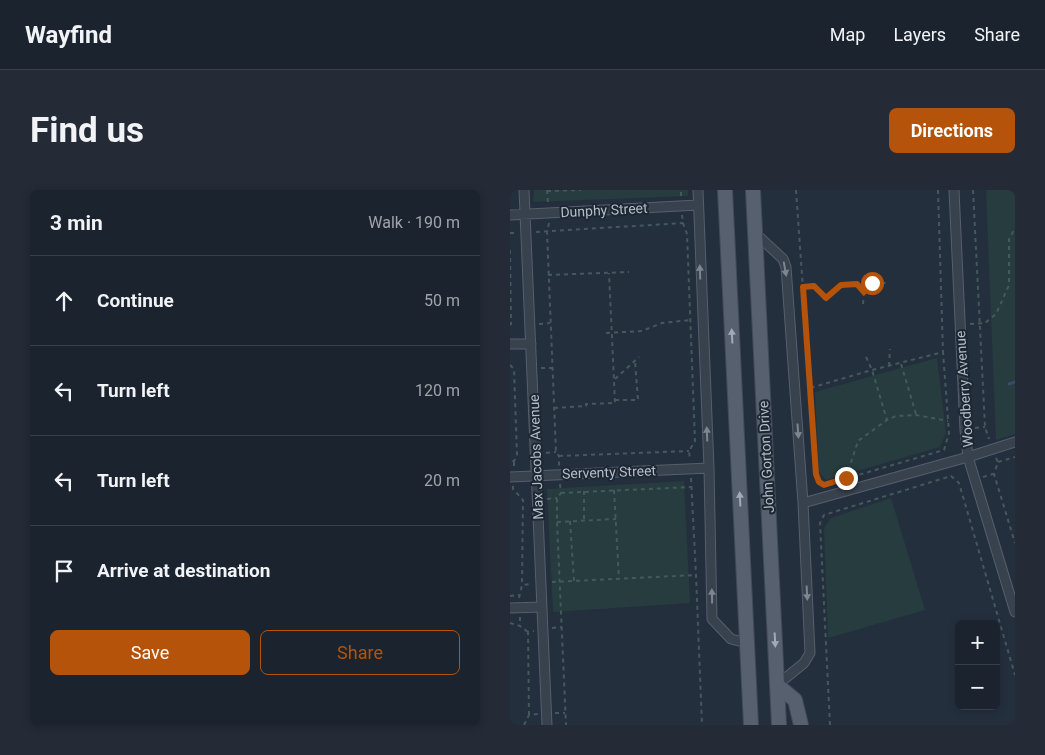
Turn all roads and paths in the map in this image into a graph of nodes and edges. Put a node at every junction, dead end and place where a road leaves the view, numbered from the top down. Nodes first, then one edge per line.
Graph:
1 (524, 190) edge
2 (581, 190) edge
3 (698, 190) edge
4 (753, 190) edge
5 (796, 190) edge
6 (938, 190) edge
7 (954, 190) edge
8 (972, 190) edge
9 (547, 192) dead end
10 (726, 193) edge
11 (698, 205) junction
12 (526, 214) junction
13 (510, 215) edge
14 (549, 225) dead end
15 (1015, 228) edge
16 (547, 232) junction
17 (755, 233) junction
18 (510, 250) edge
19 (628, 272) dead end
20 (609, 273) junction
21 (548, 275) junction
22 (887, 283) dead end
23 (803, 287) junction
24 (864, 292) junction
25 (863, 304) dead end
26 (691, 320) junction
27 (984, 323) dead end
28 (510, 325) edge
29 (606, 333) dead end
30 (612, 333) junction
31 (510, 344) edge
32 (531, 344) junction
33 (890, 350) dead end
34 (943, 352) junction
35 (639, 357) dead end
36 (866, 357) dead end
37 (635, 360) junction
38 (901, 364) junction
39 (510, 365) edge
40 (890, 366) junction
41 (872, 370) junction
42 (614, 380) junction
43 (810, 388) junction
44 (615, 400) junction
45 (554, 408) junction
46 (916, 415) junction
47 (887, 420) junction
48 (948, 421) junction
49 (985, 427) dead end
50 (1015, 442) edge
51 (968, 457) junction
52 (1015, 457) edge
53 (510, 461) edge
54 (709, 468) junction
55 (690, 469) junction
56 (537, 475) junction
57 (510, 477) edge
58 (846, 478) junction
59 (691, 487) junction
60 (510, 489) edge
61 (614, 490) junction
62 (584, 491) junction
63 (803, 503) junction
64 (616, 519) junction
65 (584, 520) junction
66 (570, 521) junction
67 (557, 522) junction
68 (1015, 543) edge
69 (696, 575) junction
70 (619, 579) junction
71 (574, 581) junction
72 (541, 582) junction
73 (560, 582) junction
74 (522, 585) junction
75 (510, 596) edge
76 (542, 607) junction
77 (510, 608) edge
78 (1015, 612) edge
79 (510, 623) edge
80 (562, 627) junction
81 (543, 630) junction
82 (528, 632) junction
83 (747, 643) junction
84 (1015, 676) edge
85 (777, 685) junction
86 (529, 715) dead end
87 (547, 725) edge
88 (566, 725) edge
89 (702, 725) edge
90 (751, 725) edge
91 (779, 725) edge
92 (801, 725) edge
93 (830, 725) edge

1 - 12 street, Max Jacobs Avenue
2 - 9 path
3 - 11 street
4 - 17 main road, John Gorton Drive
5 - 23 path
6 - 34 path
7 - 51 street, Woodberry Avenue
8 - 49 path
83 -> 10 main road, John Gorton Drive
11 - 12 street, Dunphy Street
54 -> 11 street
12 - 13 street, Dunphy Street
12 - 32 street, Max Jacobs Avenue
14 - 16 path
15 - 27 path
16 - 21 path
16 - 26 path
17 -> 63 street
17 -> 85 main road, John Gorton Drive
18 - 28 path
19 - 20 path
20 - 21 path
20 - 30 path
21 - 45 path
22 - 24 path
23 - 24 path
23 - 43 path
24 - 25 path
26 - 30 path
26 - 45 path
29 - 30 path
30 - 42 path
31 - 32 street
32 - 56 street, Max Jacobs Avenue
33 - 40 path
34 - 38 path
34 - 48 path
35 - 37 path
36 - 41 path
37 - 42 path
37 - 44 path
38 - 40 path
38 - 46 path
39 - 53 path
40 - 41 path
41 - 43 path
41 - 47 path
42 - 44 path
43 - 58 path
44 - 45 path
46 - 47 path
46 - 48 path
47 - 58 path
48 - 58 path
50 - 51 street
51 - 63 street
51 - 78 street, Woodberry Avenue
52 - 68 path
54 - 55 street, Serventy Street
83 -> 54 street
55 - 56 street, Serventy Street
55 - 59 path
56 - 57 street, Serventy Street
56 - 72 street, Max Jacobs Avenue
59 - 61 path
59 - 69 path
60 - 74 path
61 - 62 path
61 - 64 path
62 - 65 path
62 - 67 path
63 -> 85 street
64 - 65 path
64 - 70 path
65 - 66 path
66 - 67 path
66 - 71 path
67 - 73 path
69 - 70 path
69 - 89 path
70 - 71 path
71 - 73 path
72 - 73 path
72 - 74 path
72 - 76 street, Max Jacobs Avenue
73 - 80 path
74 - 75 path
76 - 77 street
76 - 81 street, Max Jacobs Avenue
79 - 82 path
80 - 81 path
80 - 88 path
81 - 82 path
81 - 87 street, Max Jacobs Avenue
82 - 86 path
83 - 90 main road, John Gorton Drive
84 - 93 path
85 - 91 main road, John Gorton Drive
85 - 92 main road

